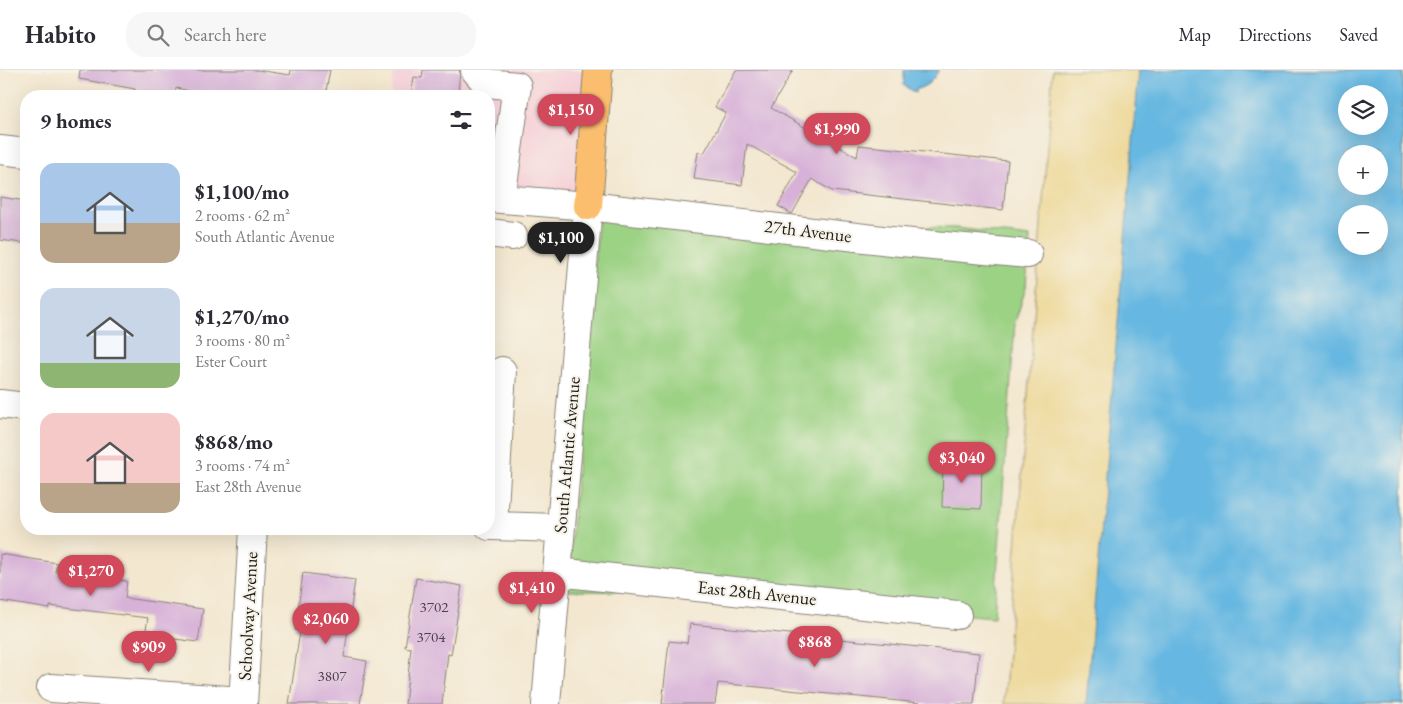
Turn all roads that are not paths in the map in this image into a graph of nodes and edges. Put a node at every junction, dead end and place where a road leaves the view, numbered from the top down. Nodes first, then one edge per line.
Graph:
1 (475, 70) edge
2 (598, 70) edge
3 (518, 78) edge
4 (0, 150) edge
5 (20, 152) edge
6 (495, 199) edge
7 (588, 206) junction
8 (1028, 254) dead end
9 (502, 371) dead end
10 (0, 404) edge
11 (20, 406) edge
12 (495, 470) edge
13 (495, 526) edge
14 (560, 528) junction
15 (254, 535) edge
16 (557, 572) junction
17 (957, 615) dead end
18 (51, 688) dead end
19 (243, 703) edge
20 (546, 704) edge

1 - 3 street
2 - 7 main road
3 - 6 street
4 - 5 street
6 - 7 street, 27th Avenue
7 - 8 street, 27th Avenue
7 - 14 street, South Atlantic Avenue
9 - 12 street
10 - 11 street
13 - 14 street
14 - 16 street, South Atlantic Avenue
15 - 19 street, Schoolway Avenue
16 - 17 street, East 28th Avenue
16 - 20 street, South Atlantic Avenue
18 - 19 street

